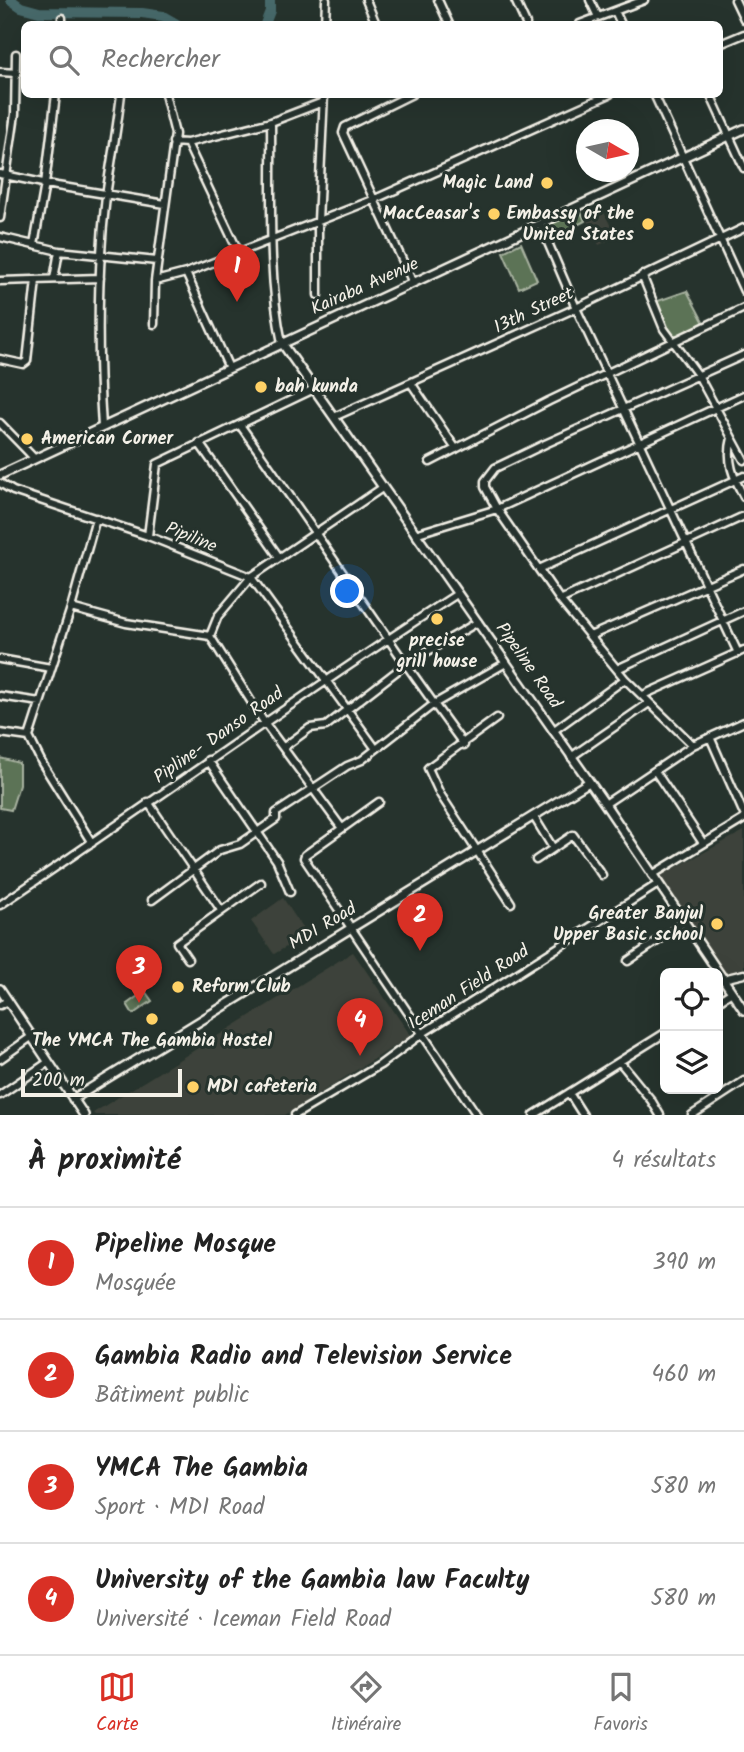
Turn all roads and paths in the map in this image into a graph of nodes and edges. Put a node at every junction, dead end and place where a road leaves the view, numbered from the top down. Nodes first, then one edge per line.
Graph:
1 (326, 0) edge
2 (366, 0) edge
3 (438, 0) edge
4 (515, 0) edge
5 (590, 0) edge
6 (644, 0) edge
7 (735, 0) edge
8 (615, 11) junction
9 (598, 17) junction
10 (744, 19) edge
11 (325, 21) edge
12 (375, 21) edge
13 (448, 21) edge
14 (525, 21) edge
15 (588, 21) edge
16 (620, 21) edge
17 (744, 34) edge
18 (723, 42) edge
19 (16, 54) dead end
20 (0, 72) edge
21 (17, 74) junction
22 (56, 98) edge
23 (120, 98) edge
24 (166, 98) edge
25 (324, 98) edge
26 (405, 98) edge
27 (601, 98) edge
28 (656, 98) edge
29 (712, 98) edge
30 (271, 122) junction
31 (744, 129) edge
32 (730, 136) junction
33 (173, 142) junction
34 (187, 143) junction
35 (682, 158) junction
36 (744, 168) edge
37 (4, 175) edge
38 (45, 184) junction
39 (107, 195) junction
40 (375, 199) junction
41 (165, 204) junction
42 (0, 218) edge
43 (318, 221) junction
44 (540, 224) junction
45 (744, 228) edge
46 (0, 237) edge
47 (720, 239) junction
48 (272, 240) junction
49 (34, 245) junction
50 (59, 251) junction
51 (239, 253) junction
52 (101, 257) junction
53 (157, 261) junction
54 (186, 273) junction
55 (642, 275) junction
56 (100, 278) junction
57 (54, 279) junction
58 (36, 280) junction
59 (0, 281) edge
60 (155, 281) junction
61 (412, 283) junction
62 (744, 291) edge
63 (318, 295) dead end
64 (576, 308) junction
65 (744, 308) edge
66 (154, 324) dead end
67 (282, 343) junction
68 (673, 343) junction
69 (744, 355) edge
70 (0, 359) edge
71 (229, 368) junction
72 (607, 374) junction
73 (698, 376) junction
74 (411, 383) junction
75 (314, 388) junction
76 (744, 395) edge
77 (714, 408) junction
78 (624, 409) junction
79 (334, 417) junction
80 (0, 423) edge
81 (240, 425) junction
82 (102, 427) junction
83 (732, 438) junction
84 (640, 442) junction
85 (200, 443) junction
86 (456, 449) junction
87 (34, 458) junction
88 (744, 460) edge
89 (430, 462) dead end
90 (0, 475) edge
91 (744, 476) edge
92 (735, 480) junction
93 (0, 483) edge
94 (382, 488) junction
95 (744, 497) edge
96 (497, 509) junction
97 (672, 509) junction
98 (744, 516) edge
99 (96, 518) junction
100 (317, 532) junction
101 (415, 534) junction
102 (148, 536) junction
103 (687, 542) junction
104 (279, 557) junction
105 (539, 569) junction
106 (744, 569) edge
107 (251, 577) junction
108 (706, 586) junction
109 (457, 594) junction
110 (560, 600) junction
111 (71, 608) junction
112 (744, 611) edge
113 (723, 620) junction
114 (478, 622) junction
115 (590, 635) junction
116 (210, 636) junction
117 (387, 639) junction
118 (741, 652) edge
119 (0, 659) edge
120 (506, 663) junction
121 (406, 664) junction
122 (51, 668) junction
123 (617, 669) junction
124 (625, 679) junction
125 (326, 680) junction
126 (643, 695) junction
127 (0, 696) edge
128 (40, 702) junction
129 (649, 703) junction
130 (434, 704) junction
131 (348, 709) junction
132 (497, 718) dead end
133 (264, 722) junction
134 (744, 722) edge
135 (553, 731) junction
136 (0, 733) edge
137 (29, 737) junction
138 (710, 737) junction
139 (464, 745) junction
140 (693, 745) junction
141 (284, 747) junction
142 (376, 749) junction
143 (571, 757) junction
144 (208, 760) junction
145 (655, 771) junction
146 (589, 782) junction
147 (314, 788) junction
148 (148, 802) junction
149 (379, 802) dead end
150 (605, 804) junction
151 (744, 816) edge
152 (534, 817) junction
153 (341, 827) junction
154 (257, 834) junction
155 (92, 843) junction
156 (703, 843) junction
157 (553, 848) junction
158 (478, 850) junction
159 (536, 860) dead end
160 (193, 870) junction
161 (602, 875) dead end
162 (652, 875) junction
163 (261, 883) dead end
164 (658, 884) junction
165 (289, 892) dead end
166 (152, 900) dead end
167 (511, 903) dead end
168 (0, 905) edge
169 (220, 910) junction
170 (684, 922) junction
171 (351, 929) junction
172 (188, 959) dead end
173 (628, 961) dead end
174 (715, 968) edge
175 (744, 974) edge
176 (723, 979) joint
177 (0, 989) edge
178 (732, 992) junction
179 (723, 998) edge
180 (8, 1001) junction
181 (0, 1005) edge
182 (744, 1010) edge
183 (423, 1033) junction
184 (31, 1037) junction
185 (660, 1037) edge
186 (0, 1059) edge
187 (620, 1062) junction
188 (47, 1063) junction
189 (744, 1081) edge
190 (569, 1093) junction
191 (0, 1095) edge
192 (73, 1099) junction
193 (84, 1115) edge
194 (295, 1115) edge
195 (478, 1115) edge
196 (534, 1115) edge
197 (583, 1115) edge
198 (660, 1115) edge
199 (692, 1115) edge

1 - 11 street
2 - 12 street
3 - 13 street
4 - 14 street
5 - 9 street
6 - 8 street
7 - 10 street
8 - 9 street
8 - 16 street
9 - 15 street
17 - 18 street
19 - 21 street
20 - 21 street
21 - 37 street
22 - 38 street
23 - 39 street
24 - 33 street
25 - 30 street
25 - 43 street
26 - 40 street
27 - 40 street
28 - 35 street
29 - 32 street
30 - 34 street
30 - 48 street
31 - 32 street, Kairaba Avenue
32 - 35 street, Kairaba Avenue
32 - 36 street
33 - 34 street
33 - 41 street
34 - 51 street
35 - 44 street, Kairaba Avenue
35 - 47 street
37 - 38 street
37 - 42 street
38 - 39 street
38 - 49 street
39 - 41 street
39 - 52 street
40 - 43 street
40 - 61 street
41 - 53 street
43 - 48 street
43 - 63 street
44 - 61 street, Kairaba Avenue
44 - 64 street
45 - 47 street, 13th Street
46 - 49 street
47 - 55 street, 13th Street
47 - 62 street
48 - 51 street
48 - 67 street
49 - 50 street
50 - 52 street
50 - 57 street
51 - 54 street
52 - 53 street
52 - 56 street
53 - 60 street
54 - 60 street
54 - 71 street
55 - 64 street, 13th Street
55 - 68 street
56 - 57 street
56 - 82 street
57 - 58 street
58 - 59 street
58 - 70 street
60 - 66 street
61 - 67 street, Kairaba Avenue
64 - 72 street
64 - 74 street, 13th Street
65 - 68 street
67 - 71 street, Kairaba Avenue
67 - 75 street, Pipeline Road
68 - 72 street
68 - 73 street
69 - 73 street
71 - 82 street, Kairaba Avenue
72 - 78 street
72 - 86 street
73 - 77 street
73 - 78 street
74 - 79 street, 13th Street
74 - 86 street
75 - 79 street, Pipeline Road
75 - 81 street
76 - 77 street
77 - 83 street
77 - 84 street
78 - 84 street
78 - 96 street
79 - 94 street, Pipeline Road
80 - 87 street
81 - 85 street
81 - 100 street
82 - 87 street, Kairaba Avenue
83 - 88 street
83 - 92 street
84 - 96 street
84 - 97 street
85 - 102 street
85 - 104 street
86 - 89 street
87 - 90 street, Kairaba Avenue
91 - 92 street
92 - 95 street
92 - 97 street
93 - 99 street, Pipiline
94 - 100 street
94 - 101 street, Pipeline Road
96 - 101 street
96 - 105 street
97 - 103 street
97 - 105 street
98 - 103 street
99 - 102 street, Pipiline
99 - 111 street
100 - 104 street
100 - 117 street
101 - 109 street, Pipeline Road
102 - 107 street, Pipiline
103 - 108 street
103 - 110 street
104 - 107 street
105 - 110 street
106 - 108 street
107 - 116 street
107 - 125 street
108 - 113 street
108 - 115 street
109 - 114 street, Pipeline Road
109 - 117 street, Pipline- Danso Road
110 - 115 street
111 - 116 street
111 - 122 street
112 - 113 street
113 - 118 street
113 - 123 street
114 - 120 street, Pipeline Road
114 - 121 street
115 - 123 street
116 - 133 street
117 - 121 street
117 - 125 street, Pipline- Danso Road
118 - 126 street
119 - 122 street
120 - 130 street
120 - 135 street, Pipeline Road
121 - 130 street
121 - 131 street
122 - 128 street
123 - 124 street
124 - 126 street
124 - 135 street
125 - 131 street
125 - 133 street, Pipline- Danso Road
126 - 129 street
127 - 128 street
128 - 137 street
129 - 140 street
129 - 143 street
130 - 139 street
130 - 142 street
131 - 141 street
131 - 142 street
132 - 139 street
133 - 141 street
133 - 144 street, Pipline- Danso Road
134 - 138 street
135 - 143 street, Pipeline Road
136 - 137 street
137 - 155 street
138 - 140 street
138 - 151 street
139 - 158 street
140 - 145 street
141 - 147 street
142 - 147 street
143 - 146 street, Pipeline Road
144 - 148 street, Pipline- Danso Road
144 - 154 street
145 - 150 street
145 - 156 street
146 - 150 street, Pipeline Road
146 - 152 street, MDI Road
147 - 153 street
147 - 154 street
148 - 155 street, Pipline- Danso Road
148 - 160 street
149 - 153 street
150 - 162 street, Pipeline Road
151 - 156 street
152 - 157 street
152 - 158 street, MDI Road
153 - 171 street
154 - 160 street
154 - 165 street
155 - 168 street, Pipline- Danso Road
156 - 162 street
157 - 159 street
157 - 161 street
158 - 167 street
158 - 171 street, MDI Road
160 - 166 street
160 - 169 street
162 - 164 street, Pipeline Road
163 - 169 street
164 - 170 street, Pipeline Road
164 - 183 street, Iceman Field Road
169 - 172 street
170 - 173 street
170 - 174 street, Pipeline Road
171 - 183 street
171 - 192 street, MDI Road
175 - 176 street
176 - 178 street, Pipeline Road
177 - 180 street
178 - 179 street
178 - 182 street, Pipeline Road
180 - 181 street
180 - 184 street
183 - 194 street, Iceman Field Road
183 - 195 street
184 - 186 street
184 - 188 street
185 - 187 street
187 - 190 street
187 - 198 street
188 - 191 street
188 - 192 street
189 - 199 street
190 - 196 street
190 - 197 street
192 - 193 street

